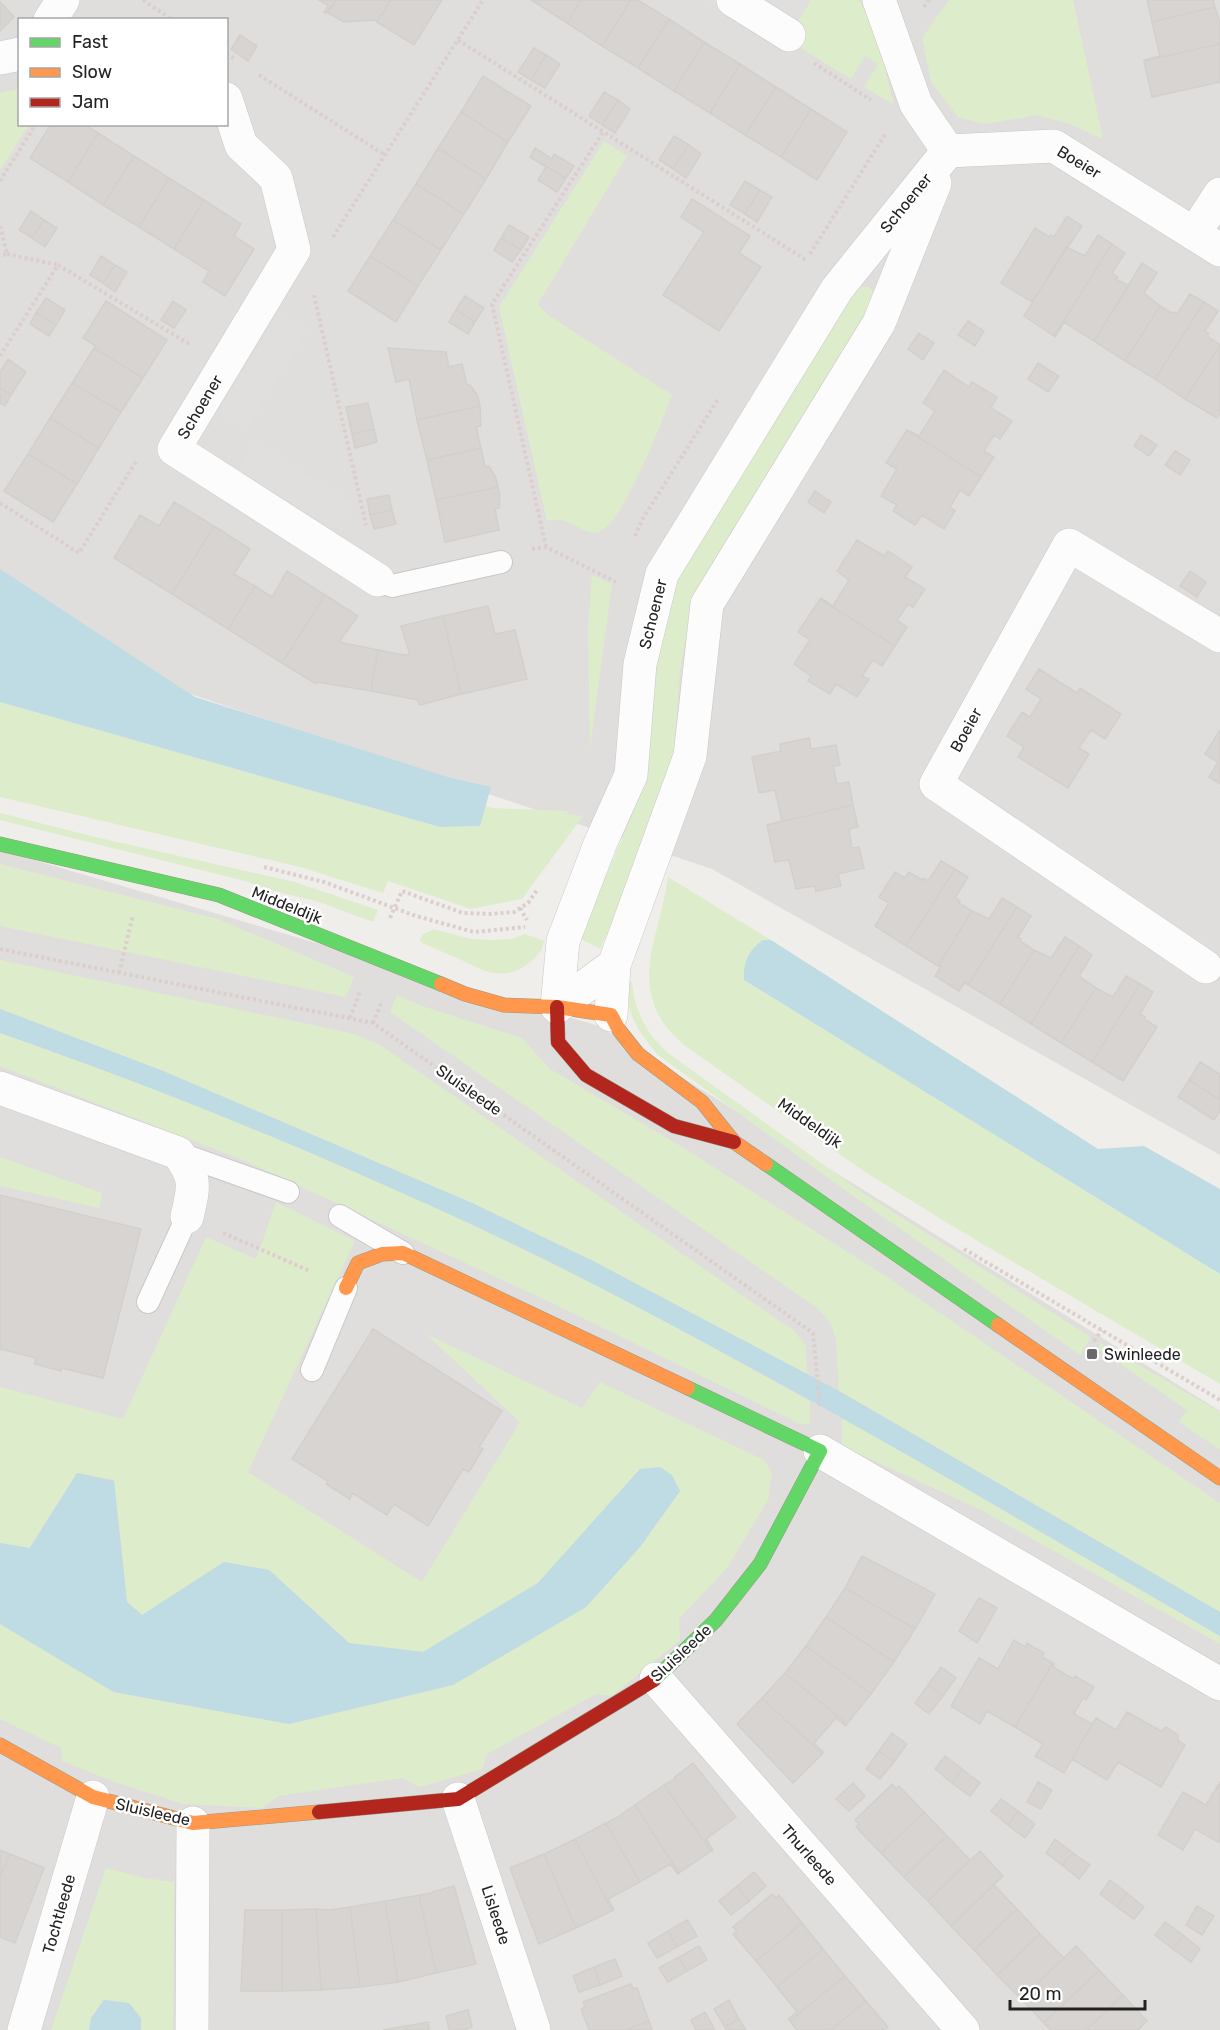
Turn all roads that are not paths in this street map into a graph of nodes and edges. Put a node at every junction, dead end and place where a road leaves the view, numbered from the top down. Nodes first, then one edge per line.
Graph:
1 (63, 0) edge
2 (733, 0) edge
3 (879, 0) edge
4 (51, 18) edge
5 (783, 31) road end
6 (18, 54) edge
7 (0, 58) edge
8 (228, 105) edge
9 (948, 151) junction
10 (1220, 194) edge
11 (1207, 242) edge
12 (501, 562) road end
13 (378, 580) joint
14 (1220, 636) edge
15 (0, 844) edge
16 (614, 965) junction
17 (1206, 967) dead end
18 (557, 1007) junction
19 (611, 1016) junction
20 (0, 1088) edge
21 (734, 1142) junction
22 (178, 1153) junction
23 (288, 1192) dead end
24 (187, 1216) joint
25 (340, 1216) dead end
26 (403, 1252) junction
27 (346, 1288) joint
28 (148, 1302) dead end
29 (312, 1370) dead end
30 (820, 1451) junction
31 (1220, 1478) edge
32 (656, 1679) junction
33 (1220, 1684) edge
34 (0, 1744) edge
35 (93, 1797) junction
36 (458, 1799) junction
37 (192, 1823) junction
38 (24, 2030) edge
39 (192, 2030) edge
40 (535, 2030) edge
41 (963, 2030) edge

1 - 4 street
2 - 5 street
3 - 9 street
6 - 7 street
8 - 13 street, Schoener
9 - 11 street, Boeier
9 - 16 street, Schoener
9 - 18 street, Schoener
10 - 11 street, Boeier
12 - 13 lane, Schoener
14 - 17 street, Boeier
15 - 18 street, Middeldijk
16 - 18 street
16 - 19 street, Schoener
18 - 19 street, Middeldijk
18 - 21 street
19 - 21 street
20 - 22 street
21 - 31 street
22 - 23 lane
22 - 24 street
24 - 28 lane
25 - 26 lane
26 - 27 street
26 - 30 street
27 - 29 lane
30 - 32 street, Sluisleede
30 - 33 street
32 - 36 street, Sluisleede
32 - 41 street, Thurleede
34 - 35 street, Sluisleede
35 - 37 street, Sluisleede
35 - 38 street, Tochtleede
36 - 37 street, Sluisleede
36 - 40 street, Lisleede
37 - 39 street

